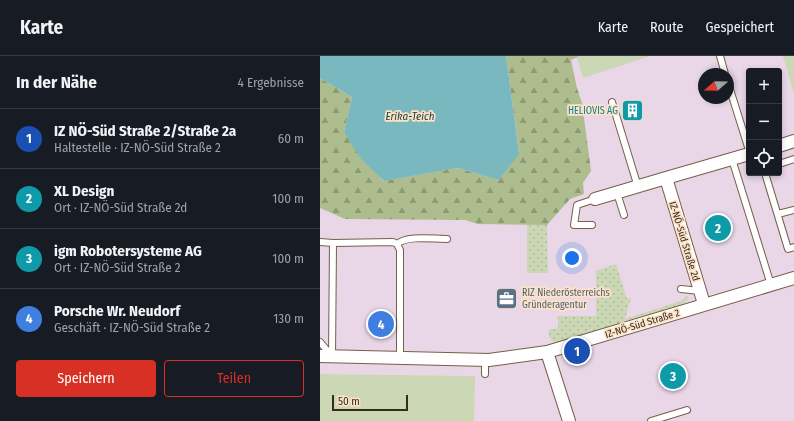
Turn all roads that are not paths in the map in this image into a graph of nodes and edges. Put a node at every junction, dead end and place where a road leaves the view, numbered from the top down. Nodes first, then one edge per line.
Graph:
1 (720, 56) edge
2 (723, 68) edge
3 (612, 102) dead end
4 (734, 102) edge
5 (746, 140) edge
6 (794, 141) edge
7 (782, 145) edge
8 (746, 155) edge
9 (732, 159) junction
10 (794, 159) edge
11 (782, 163) edge
12 (766, 176) edge
13 (666, 178) junction
14 (638, 187) junction
15 (617, 193) junction
16 (595, 199) joint
17 (794, 210) edge
18 (778, 214) junction
19 (624, 215) dead end
20 (592, 225) dead end
21 (448, 239) dead end
22 (320, 242) edge
23 (333, 243) junction
24 (397, 244) junction
25 (794, 247) edge
26 (794, 278) edge
27 (771, 285) junction
28 (681, 289) dead end
29 (700, 291) junction
30 (704, 304) junction
31 (320, 342) edge
32 (547, 352) junction
33 (326, 356) edge
34 (400, 358) junction
35 (485, 360) junction
36 (485, 374) dead end
37 (687, 410) dead end
38 (569, 421) edge
39 (650, 421) edge

1 - 2 lane
3 - 14 lane
4 - 5 lane
6 - 7 street
8 - 9 street
9 - 13 street
9 - 27 lane
10 - 11 lane
12 - 18 lane
13 - 14 street
13 - 29 street, IZ-NÖ-Süd Straße 2d
14 - 15 street
15 - 16 street
15 - 19 lane
16 - 20 lane
17 - 18 lane
18 - 25 lane
21 - 24 lane
22 - 23 lane
23 - 24 lane
23 - 33 lane
24 - 34 lane
26 - 27 street, IZ-NÖ-Süd Straße 2
27 - 30 street, IZ-NÖ-Süd Straße 2
28 - 29 lane
29 - 30 street, IZ-NÖ-Süd Straße 2d
30 - 32 street, IZ-NÖ-Süd Straße 2
31 - 33 lane
32 - 35 street, IZ-NÖ-Süd Straße 2
32 - 38 street
33 - 34 street, IZ-NÖ-Süd Straße 2
34 - 35 street, IZ-NÖ-Süd Straße 2
35 - 36 lane
37 - 39 lane

